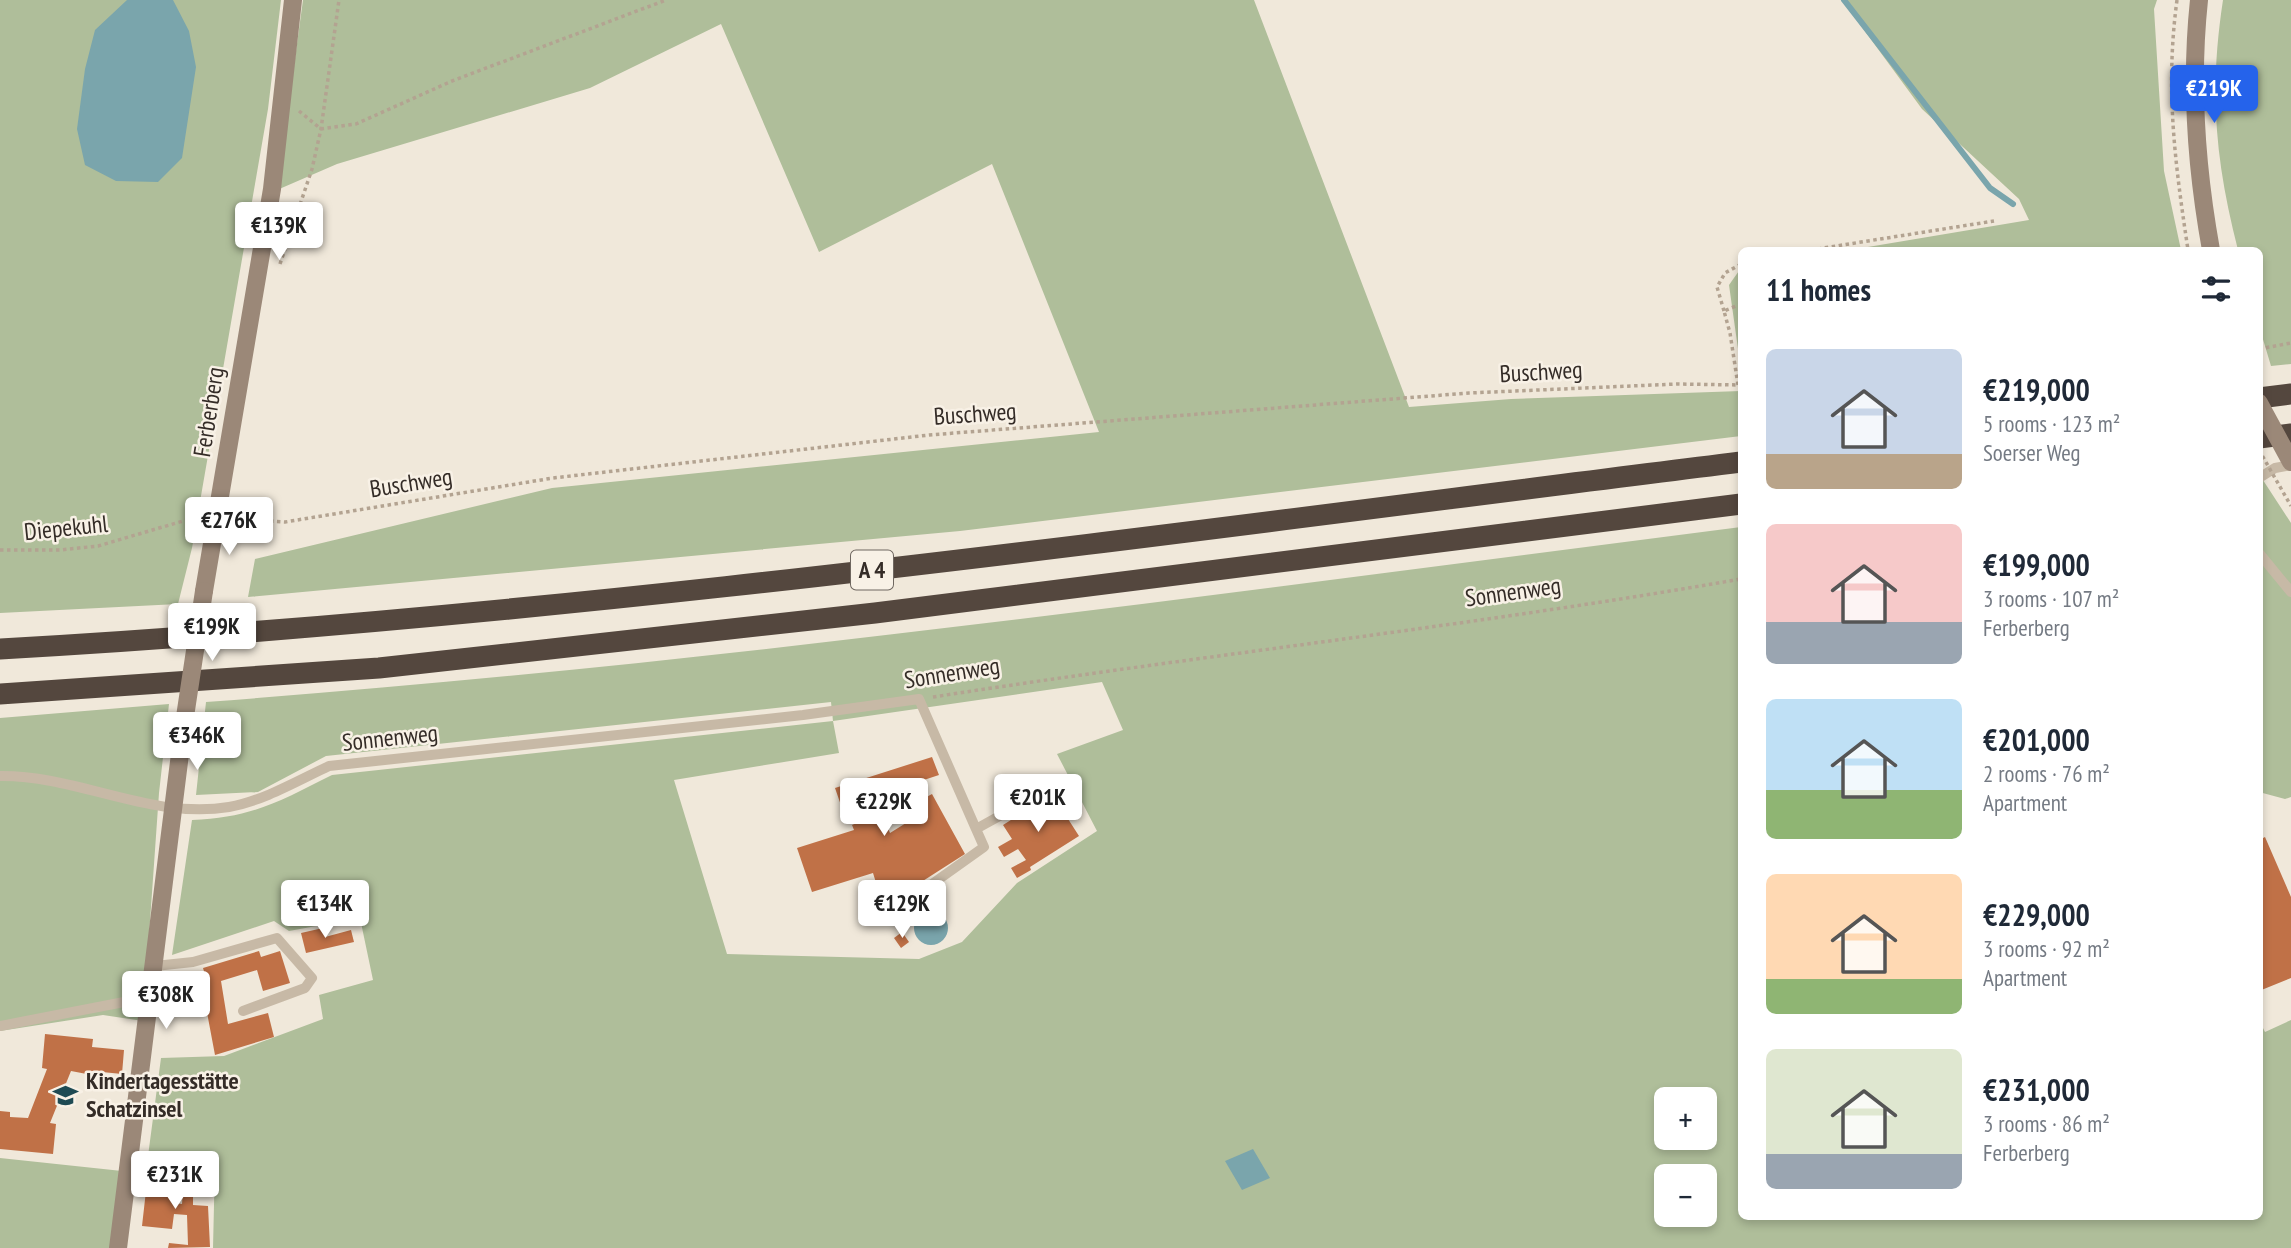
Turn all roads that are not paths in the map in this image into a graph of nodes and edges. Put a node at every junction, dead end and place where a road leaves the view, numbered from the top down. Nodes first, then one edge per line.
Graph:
1 (293, 0) edge
2 (2199, 0) edge
3 (2211, 247) edge
4 (2291, 394) edge
5 (2263, 400) edge
6 (2263, 409) edge
7 (2291, 434) edge
8 (2263, 438) edge
9 (1738, 462) edge
10 (2291, 464) edge
11 (2263, 476) edge
12 (1738, 504) edge
13 (2263, 559) edge
14 (2291, 592) edge
15 (0, 649) edge
16 (0, 694) edge
17 (0, 776) edge
18 (1032, 798) dead end
19 (173, 809) junction
20 (976, 829) junction
21 (904, 904) dead end
22 (155, 966) junction
23 (151, 997) junction
24 (243, 1011) dead end
25 (0, 1026) edge
26 (118, 1248) edge

1 - 19 street, Ferberberg, bridge
2 - 3 street
4 - 5 highway
6 - 10 street, bridge
7 - 8 highway
9 - 15 highway, A 4
10 - 11 lane
12 - 16 highway, A 4
13 - 14 lane
17 - 19 lane, Sonnenweg
18 - 20 lane
19 - 20 lane, Sonnenweg
19 - 22 street, Ferberberg
20 - 21 lane
22 - 23 street, Ferberberg
22 - 24 lane
23 - 25 lane
23 - 26 street, Ferberberg

